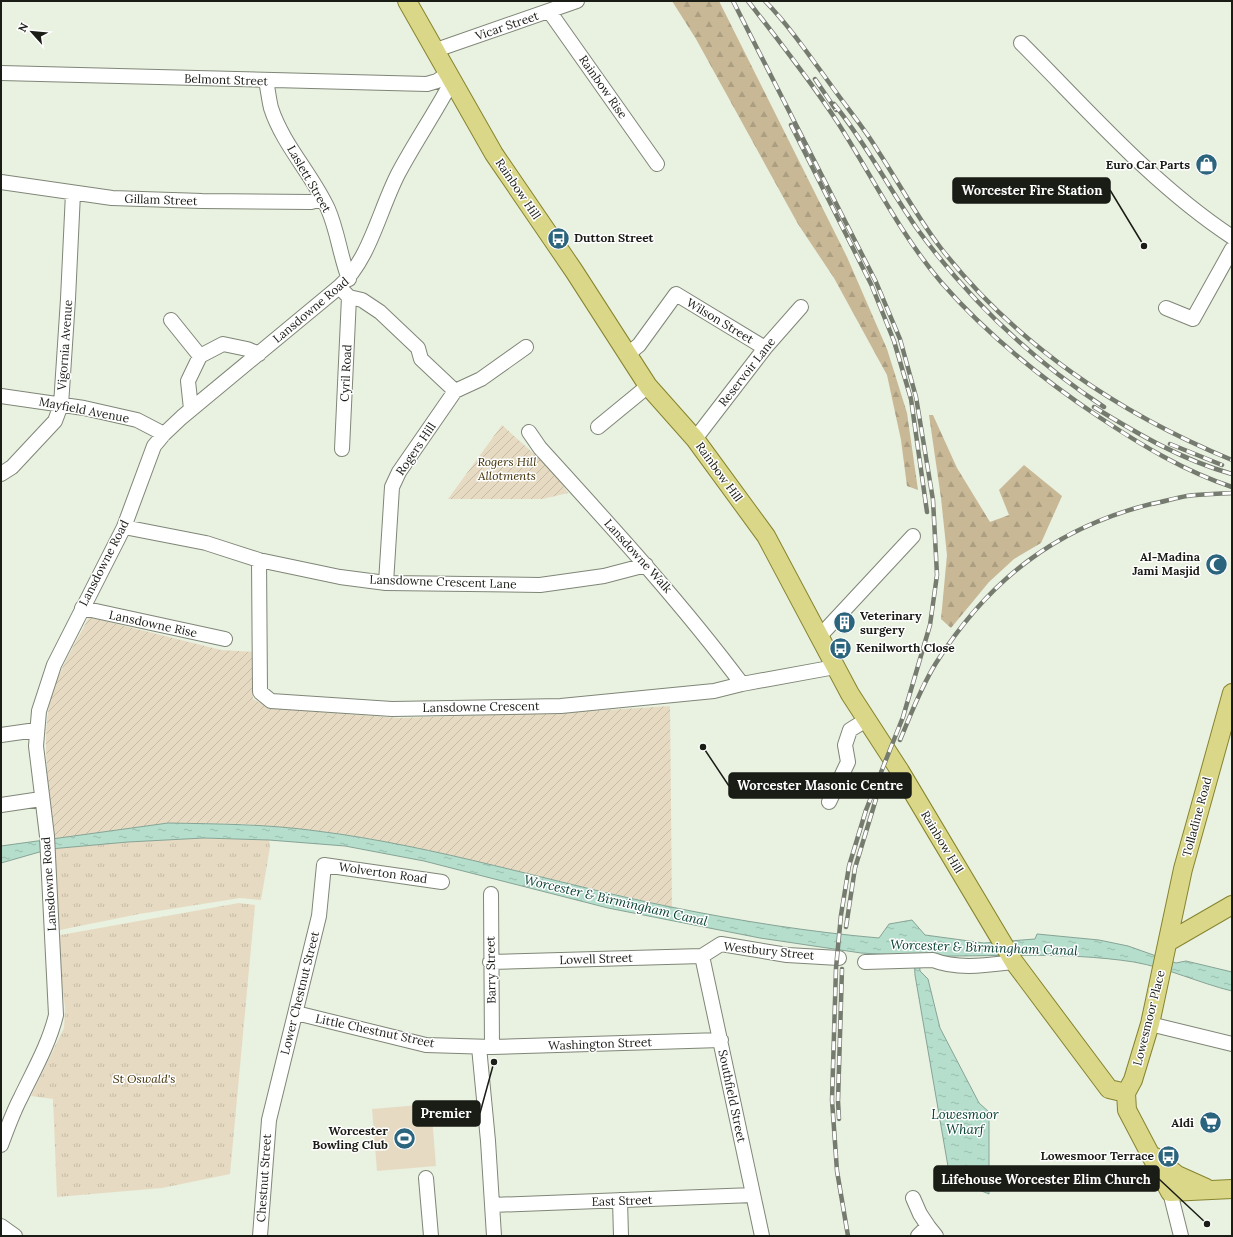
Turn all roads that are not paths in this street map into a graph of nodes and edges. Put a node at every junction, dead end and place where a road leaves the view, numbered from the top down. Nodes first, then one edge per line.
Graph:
1 (407, 1) edge
2 (577, 1) edge
3 (549, 11) junction
4 (1021, 43) dead end
5 (436, 50) junction
6 (1, 73) edge
7 (449, 77) junction
8 (266, 81) junction
9 (657, 164) dead end
10 (1, 182) edge
11 (72, 193) junction
12 (322, 199) junction
13 (1232, 237) edge
14 (1232, 250) edge
15 (346, 287) junction
16 (801, 307) dead end
17 (1166, 308) dead end
18 (171, 320) dead end
19 (526, 347) dead end
20 (765, 348) junction
21 (258, 354) junction
22 (628, 354) junction
23 (200, 356) junction
24 (648, 386) junction
25 (455, 391) junction
26 (1, 396) edge
27 (61, 405) junction
28 (191, 410) junction
29 (598, 427) dead end
30 (529, 432) dead end
31 (164, 434) junction
32 (695, 439) junction
33 (342, 450) dead end
34 (1, 474) edge
35 (124, 527) junction
36 (913, 536) dead end
37 (259, 560) junction
38 (646, 565) junction
39 (386, 583) junction
40 (82, 608) junction
41 (819, 637) junction
42 (225, 639) dead end
43 (835, 667) junction
44 (742, 684) junction
45 (1232, 693) edge
46 (866, 720) junction
47 (36, 730) junction
48 (1, 735) edge
49 (41, 799) junction
50 (829, 802) dead end
51 (1, 804) edge
52 (324, 865) joint
53 (442, 882) dead end
54 (491, 894) dead end
55 (1232, 905) edge
56 (1167, 946) junction
57 (702, 956) junction
58 (839, 958) dead end
59 (1013, 959) junction
60 (490, 962) junction
61 (865, 962) dead end
62 (296, 1013) junction
63 (1150, 1024) junction
64 (721, 1040) junction
65 (1232, 1044) edge
66 (485, 1047) junction
67 (1126, 1093) junction
68 (268, 1120) joint
69 (1, 1145) edge
70 (1146, 1148) junction
71 (426, 1178) dead end
72 (1232, 1189) edge
73 (1213, 1190) junction
74 (1170, 1192) junction
75 (753, 1195) junction
76 (913, 1198) dead end
77 (620, 1200) junction
78 (492, 1205) junction
79 (932, 1231) edge
80 (260, 1236) edge
81 (431, 1236) edge
82 (494, 1236) edge
83 (621, 1236) edge
84 (762, 1236) edge
85 (918, 1236) edge
86 (1181, 1236) edge

1 - 5 main road, Rainbow Hill
2 - 3 street, Vicar Street
3 - 5 street, Vicar Street
3 - 9 street, Rainbow Rise
4 - 13 street
5 - 7 main road, Rainbow Hill
6 - 8 street, Belmont Street
7 - 8 street, Belmont Street
7 - 15 street, Lansdowne Road
7 - 22 main road, Rainbow Hill
8 - 12 street, Laslett Street
10 - 11 street, Gillam Street
11 - 12 street, Gillam Street
11 - 27 street, Vigornia Avenue
12 - 15 street, Laslett Street
14 - 17 street
15 - 21 street, Lansdowne Road
15 - 25 street
15 - 33 street, Cyril Road
16 - 20 street, Reservoir Lane
18 - 23 street
19 - 25 street
20 - 22 street, Wilson Street
20 - 32 street, Reservoir Lane
21 - 23 street
21 - 28 street, Lansdowne Road
22 - 24 main road, Rainbow Hill
23 - 28 street
24 - 29 street
24 - 32 main road, Rainbow Hill
25 - 39 street, Rogers Hill
26 - 27 street, Mayfield Avenue
27 - 31 street, Mayfield Avenue
27 - 34 street, Vigornia Avenue
28 - 31 street, Lansdowne Road
30 - 38 street, Lansdowne Walk
31 - 35 street, Lansdowne Road
32 - 41 main road, Rainbow Hill
35 - 37 street, Lansdowne Crescent Lane
35 - 40 street, Lansdowne Road
36 - 41 street
37 - 39 street, Lansdowne Crescent Lane
37 - 44 street, Lansdowne Crescent
38 - 39 street, Lansdowne Crescent Lane
38 - 44 street, Lansdowne Walk
40 - 42 street, Lansdowne Rise
40 - 47 street, Lansdowne Road
41 - 43 main road, Rainbow Hill
43 - 44 street, Lansdowne Crescent
43 - 46 main road, Rainbow Hill
45 - 56 main road, Tolladine Road
46 - 50 street
46 - 59 main road, Rainbow Hill
47 - 48 street
47 - 49 street, Lansdowne Road
49 - 51 street
49 - 69 street, Lansdowne Road
52 - 53 street, Wolverton Road
52 - 62 street, Lower Chestnut Street
54 - 60 street, Barry Street
55 - 56 main road
56 - 63 main road, Lowesmoor Place
57 - 58 street, Westbury Street
57 - 60 street, Lowell Street
57 - 64 street, Southfield Street
59 - 61 street
59 - 67 main road
60 - 66 street, Barry Street
62 - 66 street, Little Chestnut Street
62 - 68 street, Lower Chestnut Street
63 - 65 street
63 - 67 main road, Lowesmoor Place
64 - 66 street, Washington Street
64 - 75 street, Southfield Street
66 - 78 street, Barry Street
67 - 70 main road
68 - 80 street, Chestnut Street
70 - 73 main road
70 - 74 main road
71 - 81 street
72 - 73 main road
73 - 74 main road
74 - 86 street
75 - 77 street, East Street
75 - 84 street, Southfield Street
76 - 79 street
77 - 78 street, East Street
77 - 83 street
78 - 82 street, Barry Street
79 - 85 street

